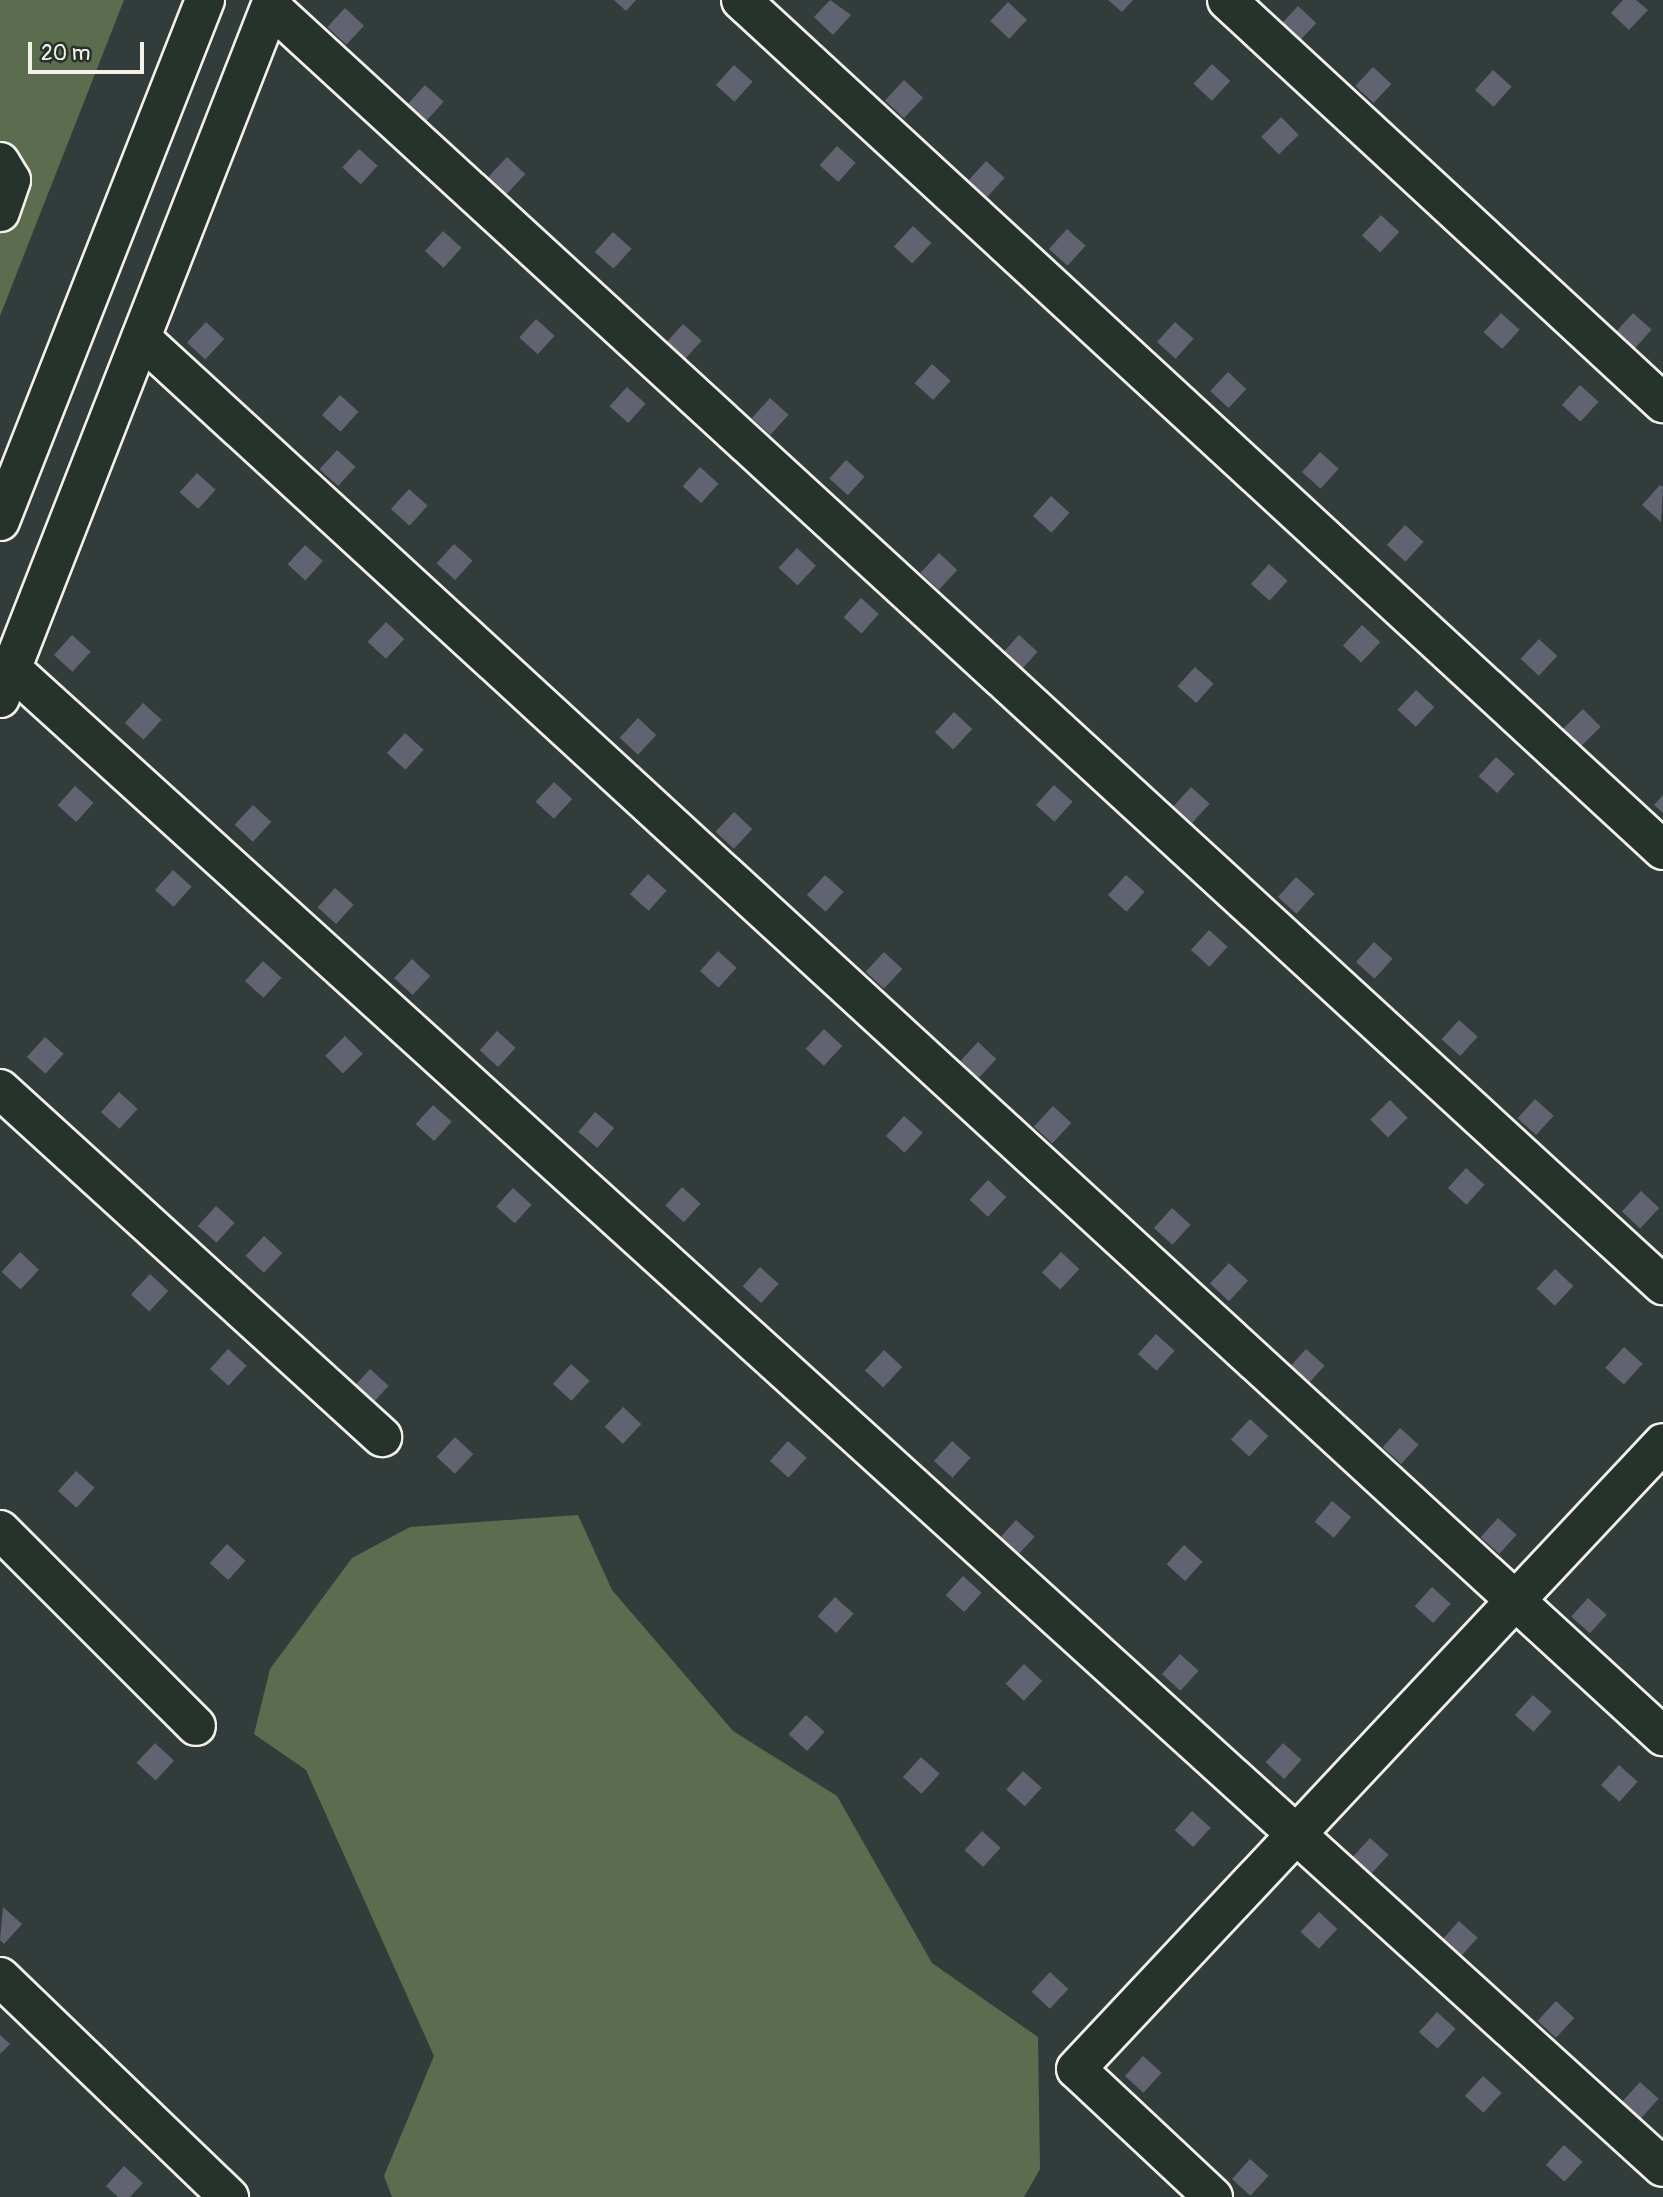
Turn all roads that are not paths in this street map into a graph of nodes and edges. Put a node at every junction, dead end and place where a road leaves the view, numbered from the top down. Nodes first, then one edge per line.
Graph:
1 (205, 0) edge
2 (741, 0) edge
3 (1227, 0) edge
4 (272, 3) edge
5 (0, 162) edge
6 (0, 212) edge
7 (141, 338) junction
8 (1663, 403) edge
9 (0, 521) edge
10 (6, 683) edge
11 (1663, 850) edge
12 (0, 1090) edge
13 (1663, 1285) edge
14 (382, 1437) dead end
15 (1663, 1443) edge
16 (0, 1530) edge
17 (1517, 1601) junction
18 (197, 1726) dead end
19 (1663, 1736) edge
20 (1299, 1836) junction
21 (0, 1977) edge
22 (1663, 2167) edge
23 (229, 2197) edge
24 (1213, 2197) edge

1 - 9 street
2 - 11 street
3 - 8 street
4 - 7 street
4 - 13 street
5 - 6 street
7 - 10 street
7 - 17 street
10 - 20 street
12 - 14 street
15 - 17 street
16 - 18 street
17 - 19 street
17 - 20 street
20 - 22 street
20 - 24 street
21 - 23 street

